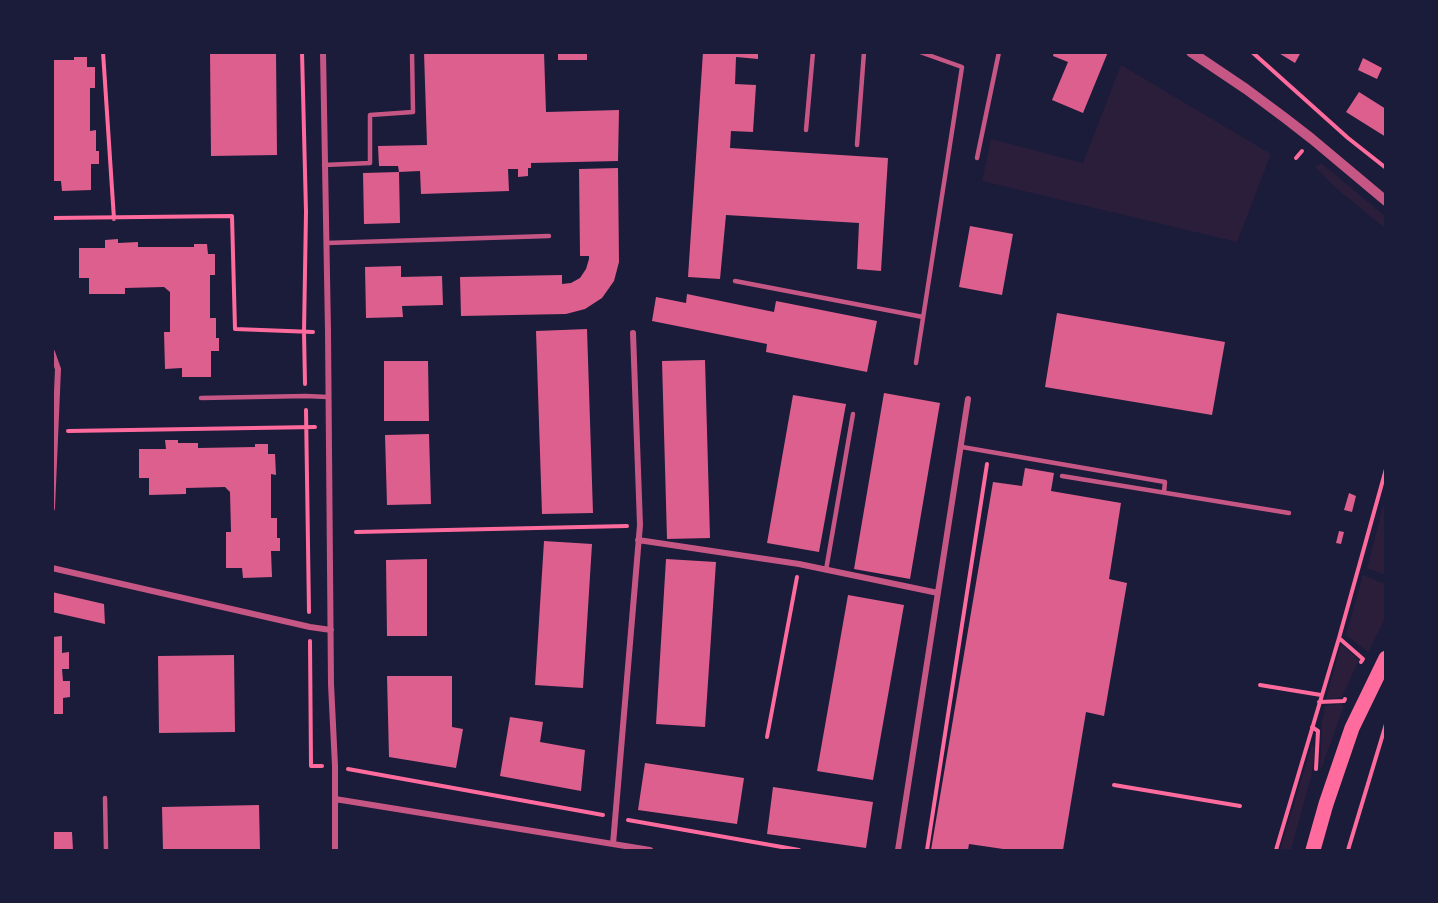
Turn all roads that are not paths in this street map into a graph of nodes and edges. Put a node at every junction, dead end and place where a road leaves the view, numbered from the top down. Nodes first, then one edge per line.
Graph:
1 (323, 52) edge
2 (412, 52) edge
3 (813, 52) edge
4 (864, 52) edge
5 (920, 52) edge
6 (999, 52) edge
7 (1191, 52) edge
8 (806, 130) dead end
9 (857, 145) dead end
10 (976, 158) dead end
11 (324, 165) junction
12 (1386, 201) edge
13 (549, 236) dead end
14 (326, 243) junction
15 (735, 280) dead end
16 (923, 318) junction
17 (633, 333) dead end
18 (52, 352) edge
19 (916, 363) dead end
20 (328, 397) junction
21 (201, 398) dead end
22 (968, 399) dead end
23 (853, 414) dead end
24 (962, 447) junction
25 (1062, 476) dead end
26 (1164, 492) junction
27 (52, 508) edge
28 (1289, 513) dead end
29 (639, 540) junction
30 (52, 568) edge
31 (826, 570) junction
32 (938, 593) junction
33 (331, 630) junction
34 (1386, 658) edge
35 (105, 798) dead end
36 (334, 799) junction
37 (613, 844) junction
38 (106, 850) edge
39 (335, 850) edge
40 (650, 850) edge
41 (898, 850) edge
42 (1313, 850) edge

1 - 11 street
2 - 11 lane
3 - 8 lane
4 - 9 lane
5 - 16 lane
6 - 10 lane
7 - 12 street
11 - 14 street
13 - 14 lane
14 - 20 street
15 - 16 lane
16 - 19 lane
17 - 29 street
18 - 27 street
20 - 21 lane
20 - 33 street
22 - 24 street
23 - 31 lane
24 - 26 lane
24 - 32 street
25 - 26 lane
26 - 28 lane
29 - 31 street
29 - 37 street
30 - 33 street
31 - 32 street
32 - 41 street
33 - 36 street
34 - 42 main road
35 - 38 lane
36 - 37 street
36 - 39 street
37 - 40 street

